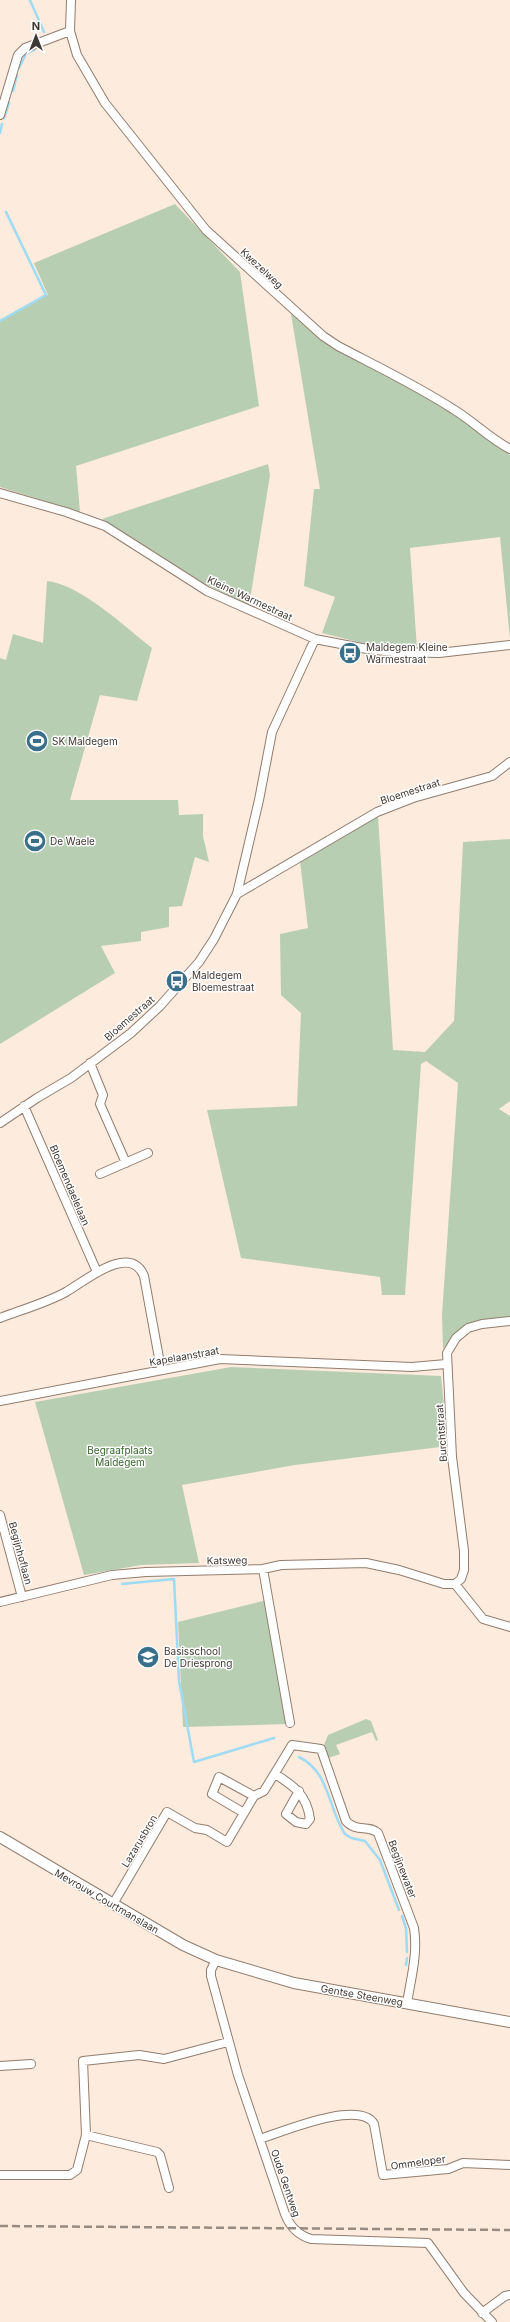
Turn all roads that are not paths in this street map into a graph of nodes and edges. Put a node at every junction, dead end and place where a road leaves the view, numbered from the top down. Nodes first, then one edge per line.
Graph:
1 (71, 0) edge
2 (70, 31) junction
3 (0, 115) edge
4 (510, 449) edge
5 (0, 493) edge
6 (315, 639) junction
7 (510, 645) edge
8 (510, 762) edge
9 (237, 894) junction
10 (90, 1063) junction
11 (24, 1106) junction
12 (0, 1124) edge
13 (148, 1153) dead end
14 (126, 1163) junction
15 (100, 1174) dead end
16 (97, 1272) junction
17 (0, 1318) edge
18 (510, 1321) edge
19 (446, 1364) junction
20 (161, 1369) junction
21 (0, 1402) edge
22 (0, 1515) edge
23 (263, 1569) junction
24 (455, 1584) junction
25 (22, 1597) junction
26 (0, 1602) edge
27 (510, 1627) edge
28 (290, 1723) dead end
29 (292, 1745) joint
30 (275, 1774) junction
31 (300, 1791) dead end
32 (254, 1796) junction
33 (244, 1813) junction
34 (0, 1837) edge
35 (113, 1904) junction
36 (216, 1960) junction
37 (407, 2003) junction
38 (510, 2022) edge
39 (228, 2042) junction
40 (31, 2064) dead end
41 (0, 2066) edge
42 (86, 2135) junction
43 (260, 2139) junction
44 (510, 2165) edge
45 (0, 2175) edge
46 (169, 2188) dead end
47 (510, 2295) edge
48 (482, 2313) junction
49 (492, 2322) edge

1 - 2 street, Kwezelweg
2 - 3 street
2 - 4 street, Kwezelweg
5 - 6 street, Kleine Warmestraat
6 - 7 street, Kleine Warmestraat
6 - 9 street, Bloemestraat
8 - 9 street, Bloemestraat
9 - 10 street, Bloemestraat
10 - 11 street, Bloemestraat
10 - 14 street
11 - 12 street, Bloemestraat
11 - 16 street, Bloemendaelelaan
13 - 14 street
14 - 15 street
16 - 17 street
16 - 20 street
18 - 19 street, Burchtstraat
19 - 20 street, Kapelaanstraat
19 - 24 street, Burchtstraat
20 - 21 street, Kapelaanstraat
22 - 25 street, Begijnhoflaan
23 - 24 street, Katsweg
23 - 25 street, Katsweg
23 - 28 street
24 - 27 street
25 - 26 street, Katsweg
29 - 30 street, Lazarusbron
29 - 37 street, Begijnewater
30 - 31 street
30 - 32 street, Lazarusbron
32 - 33 street, Lazarusbron
32 - 33 street
33 - 35 street, Lazarusbron
34 - 35 street, Mevrouw Courtmanslaan
35 - 36 street, Mevrouw Courtmanslaan
36 - 37 street, Gentse Steenweg
36 - 39 street, Oude Gentweg
37 - 38 street, Gentse Steenweg
39 - 42 street
39 - 43 street, Oude Gentweg
40 - 41 street
42 - 45 street
42 - 46 street
43 - 44 street, Ommeloper
43 - 48 street, Oude Gentweg
47 - 48 street
48 - 49 street, Oude Gentweg

